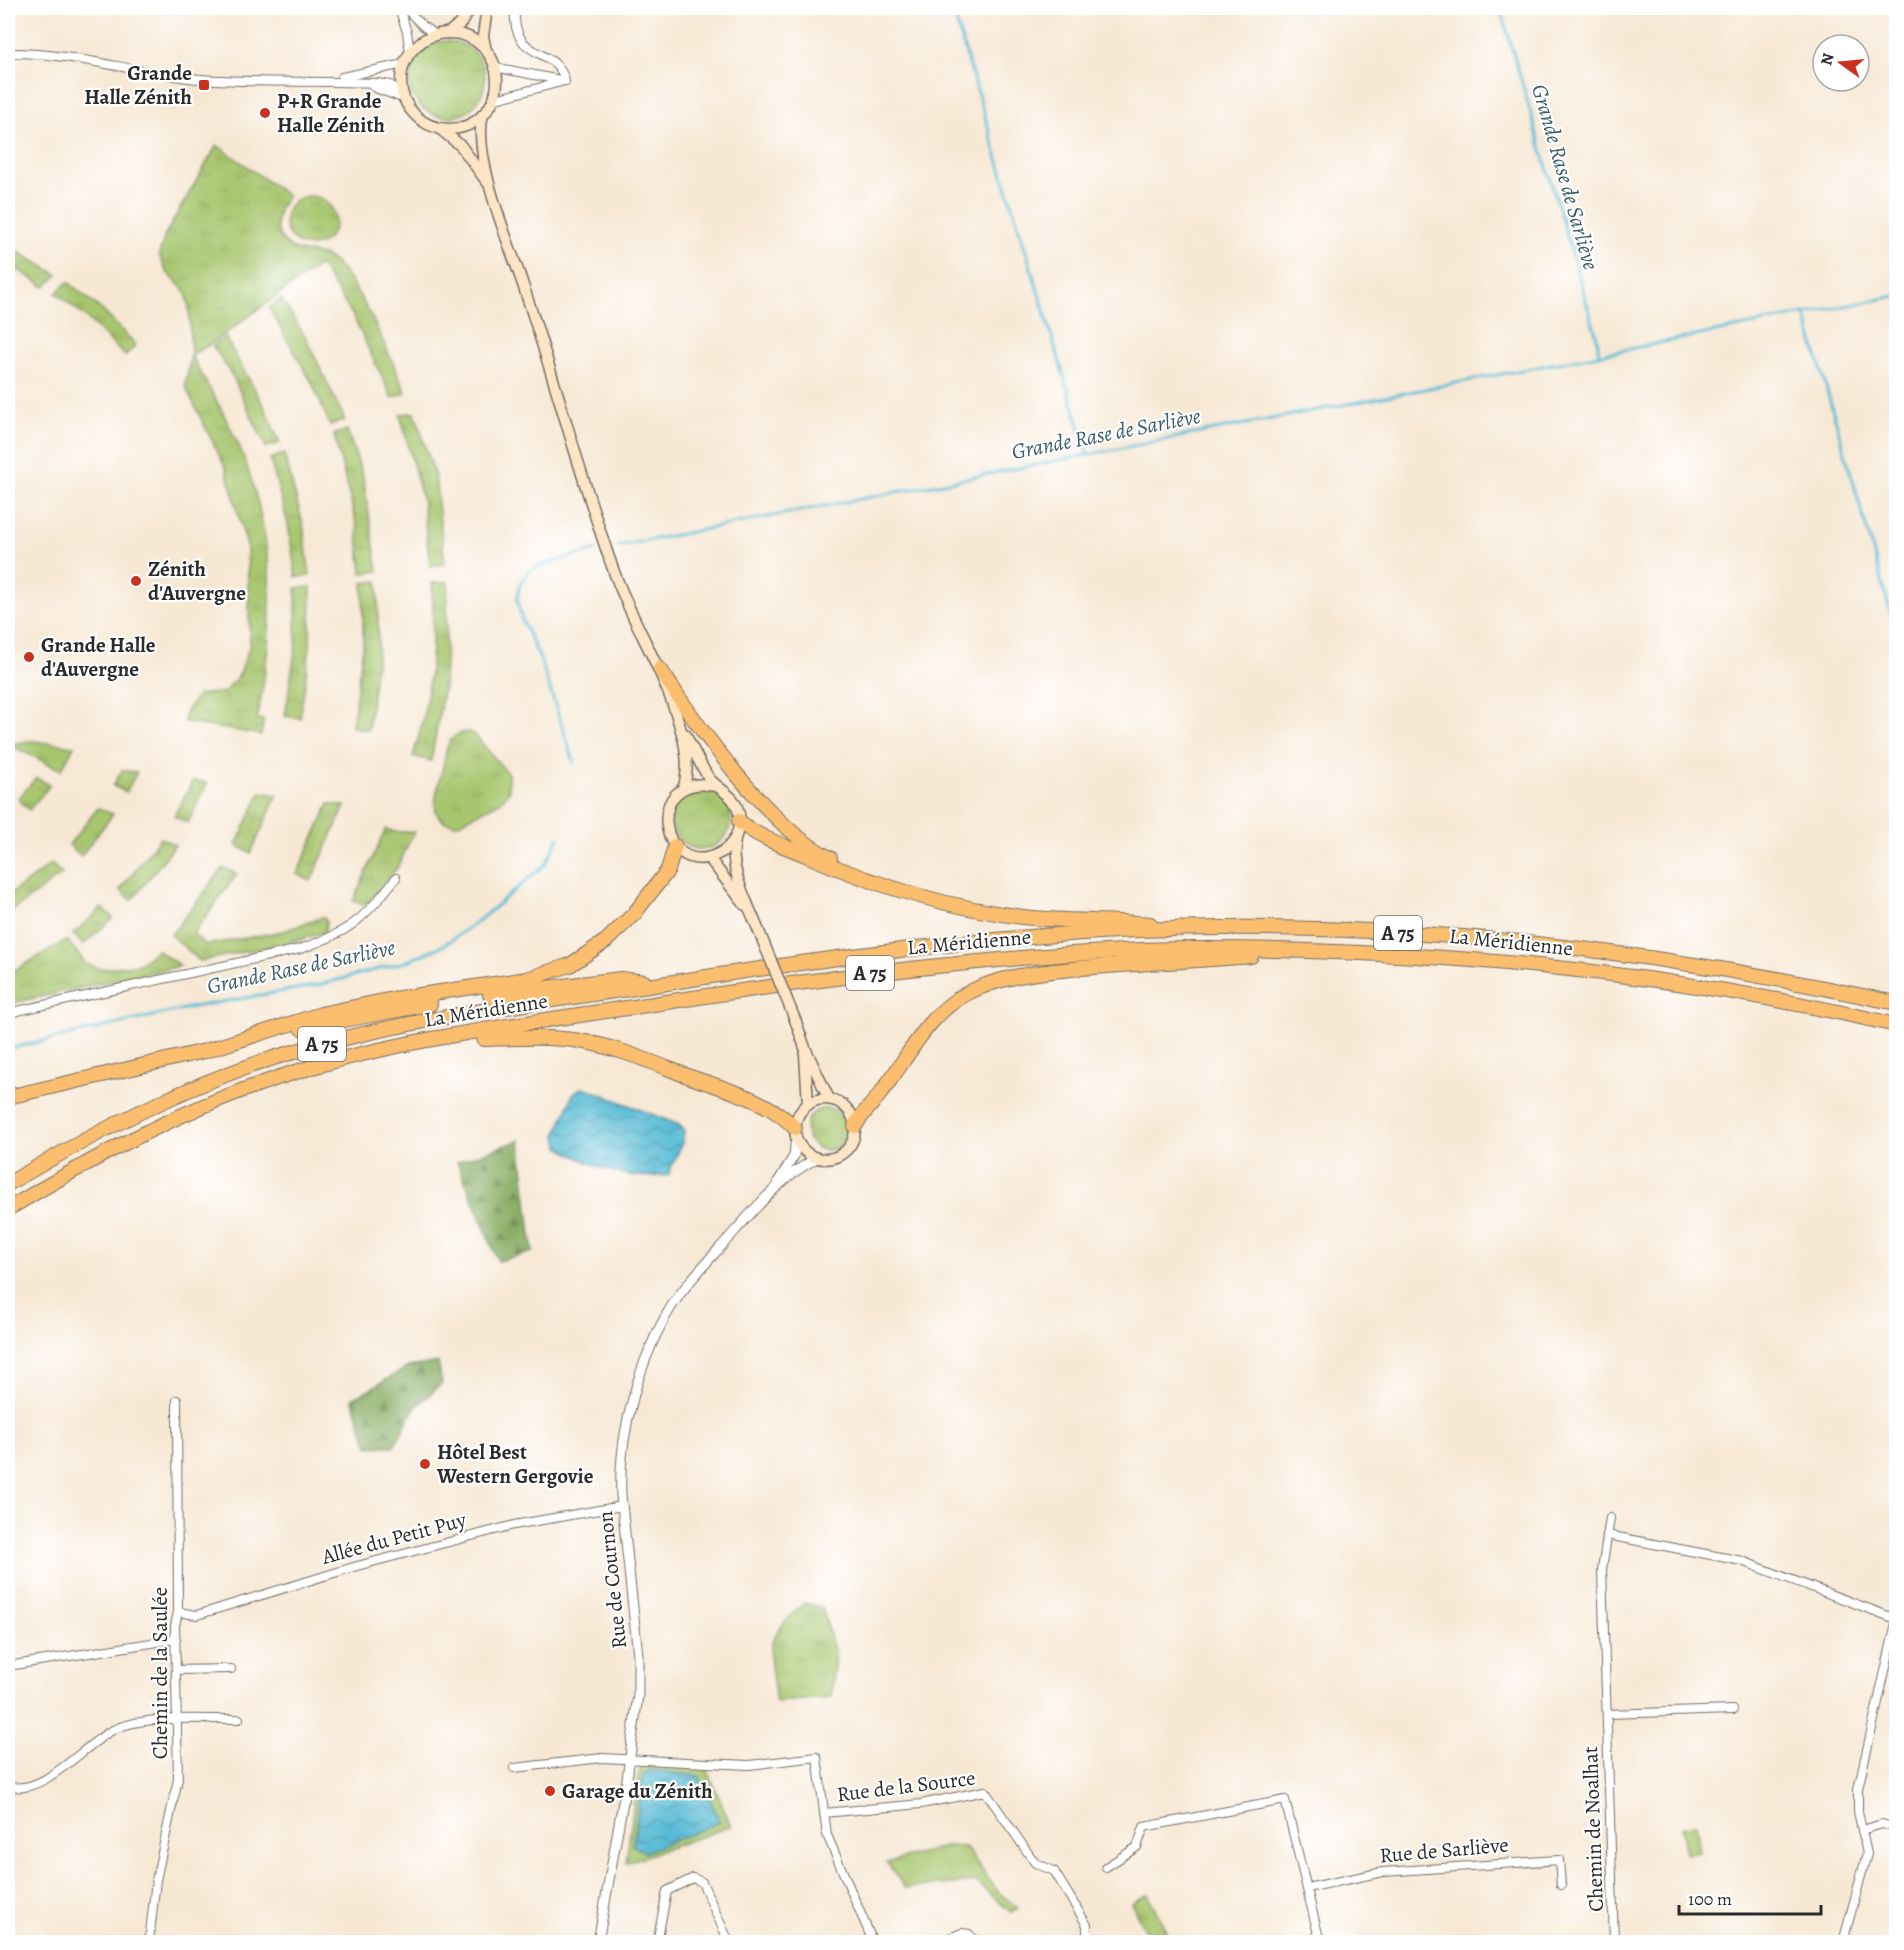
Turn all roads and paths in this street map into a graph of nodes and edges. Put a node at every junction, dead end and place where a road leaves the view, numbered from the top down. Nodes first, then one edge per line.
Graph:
1 (399, 8) edge
2 (405, 8) edge
3 (471, 8) edge
4 (476, 8) edge
5 (487, 8) edge
6 (515, 8) edge
7 (452, 33) junction
8 (436, 35) junction
9 (486, 51) junction
10 (8, 53) edge
11 (410, 53) junction
12 (404, 64) junction
13 (494, 67) junction
14 (326, 80) junction
15 (565, 81) junction
16 (403, 96) junction
17 (492, 100) junction
18 (483, 114) junction
19 (436, 127) junction
20 (488, 185) junction
21 (660, 669) junction
22 (681, 727) junction
23 (716, 786) junction
24 (683, 789) junction
25 (739, 821) junction
26 (736, 836) junction
27 (675, 846) junction
28 (709, 858) junction
29 (396, 878) dead end
30 (897, 889) junction
31 (758, 929) junction
32 (1209, 930) junction
33 (1313, 951) junction
34 (663, 984) junction
35 (1896, 1003) edge
36 (8, 1013) edge
37 (1896, 1025) edge
38 (266, 1034) junction
39 (431, 1040) junction
40 (805, 1048) junction
41 (8, 1097) edge
42 (829, 1099) junction
43 (808, 1105) junction
44 (855, 1126) junction
45 (796, 1133) junction
46 (817, 1158) junction
47 (8, 1184) edge
48 (775, 1187) junction
49 (8, 1209) edge
50 (177, 1400) dead end
51 (622, 1506) junction
52 (1610, 1518) dead end
53 (1606, 1535) junction
54 (178, 1612) junction
55 (1896, 1621) edge
56 (176, 1639) junction
57 (8, 1666) edge
58 (1886, 1667) junction
59 (231, 1669) dead end
60 (177, 1670) junction
61 (1896, 1670) edge
62 (1733, 1710) dead end
63 (1607, 1714) junction
64 (239, 1719) dead end
65 (177, 1721) junction
66 (630, 1758) junction
67 (514, 1768) dead end
68 (8, 1786) edge
69 (824, 1814) junction
70 (1896, 1828) edge
71 (1863, 1830) junction
72 (1106, 1867) dead end
73 (1561, 1885) dead end
74 (1307, 1888) junction
75 (148, 1942) edge
76 (599, 1942) edge
77 (657, 1942) edge
78 (729, 1942) edge
79 (873, 1942) edge
80 (940, 1942) edge
81 (976, 1942) edge
82 (1087, 1942) edge
83 (1320, 1942) edge
84 (1614, 1942) edge
85 (1843, 1942) edge

1 - 11 street
2 - 8 street
3 - 7 main road
4 - 7 main road
5 - 9 main road
6 - 15 street
7 - 8 main road
7 - 9 main road
8 - 11 main road
9 - 13 main road
10 - 14 street
11 - 12 main road
12 - 14 street
12 - 16 main road
13 - 15 street
13 - 17 main road
14 - 16 street
15 - 17 street
16 - 19 main road
17 - 18 main road
18 - 19 main road
18 - 20 main road
19 - 20 main road
20 - 21 main road
21 - 22 main road
21 - 30 highway
22 - 23 main road
22 - 24 main road
23 - 24 main road
23 - 25 main road
24 - 27 main road
25 - 26 main road
25 - 30 highway
26 - 28 main road
26 - 31 main road
27 - 28 main road
27 - 38 highway
28 - 31 main road
29 - 36 street
30 - 32 highway
31 - 40 main road, bridge
32 - 34 highway, La Méridienne / A 75
32 - 35 highway, La Méridienne / A 75
33 - 37 highway, La Méridienne / A 75
33 - 39 highway, La Méridienne / A 75
33 - 44 highway
34 - 38 highway
34 - 47 highway, La Méridienne / A 75
38 - 41 highway
39 - 45 highway
39 - 49 highway, La Méridienne / A 75
40 - 42 main road
40 - 43 main road
42 - 43 main road
42 - 44 main road
43 - 45 main road
44 - 46 main road
45 - 46 main road
45 - 48 street
46 - 48 street
48 - 51 street, Rue de Cournon
50 - 54 street, Chemin de la Saulée
51 - 54 street, Allée du Petit Puy
51 - 66 street, Rue de Cournon
52 - 53 street, Chemin de Noalhat
53 - 55 street
53 - 63 street, Chemin de Noalhat
54 - 56 street, Chemin de la Saulée
55 - 58 street
56 - 57 street
56 - 60 street, Chemin de la Saulée
58 - 61 street
58 - 71 street
59 - 60 street
60 - 65 street, Chemin de la Saulée
62 - 63 street
63 - 84 street, Chemin de Noalhat
64 - 65 street
65 - 68 street
65 - 75 street, Chemin de la Saulée
66 - 67 street
66 - 69 street
66 - 76 street, Rue de Cournon
69 - 79 street
69 - 82 street, Rue de la Source
70 - 71 street
71 - 85 street
72 - 74 street
73 - 74 street, Rue de Sarliève
74 - 83 street
77 - 78 street
80 - 81 street

